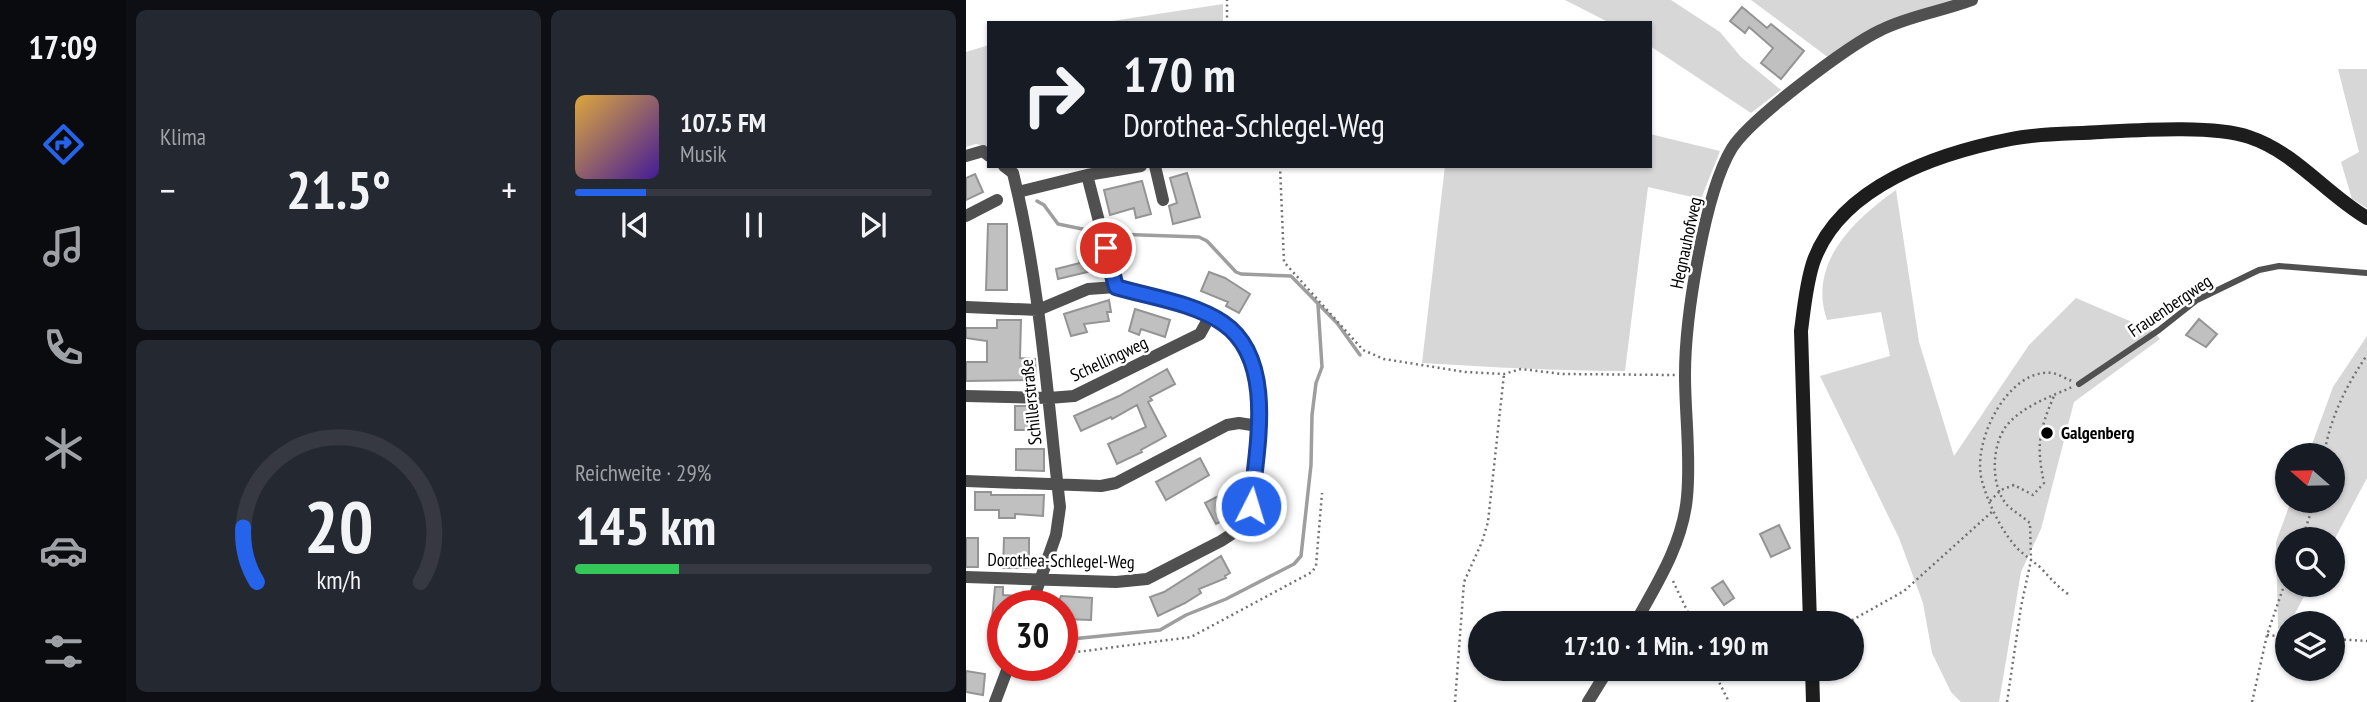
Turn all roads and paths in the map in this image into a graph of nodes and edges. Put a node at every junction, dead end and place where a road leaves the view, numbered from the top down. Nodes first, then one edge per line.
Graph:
1 (1227, 0) edge
2 (1972, 0) edge
3 (1227, 21) edge
4 (987, 155) edge
5 (966, 156) edge
6 (1007, 168) edge
7 (1129, 168) edge
8 (1155, 168) edge
9 (1279, 168) edge
10 (1087, 175) junction
11 (1018, 192) junction
12 (997, 200) dead end
13 (1163, 200) dead end
14 (966, 215) edge
15 (2367, 218) edge
16 (2367, 273) edge
17 (1116, 287) junction
18 (966, 307) edge
19 (1038, 310) junction
20 (1210, 316) junction
21 (2367, 355) edge
22 (1504, 374) junction
23 (1685, 375) junction
24 (2079, 384) junction
25 (966, 396) edge
26 (2054, 396) junction
27 (1049, 398) junction
28 (1258, 426) junction
29 (2326, 443) edge
30 (966, 481) edge
31 (1057, 484) junction
32 (2001, 490) junction
33 (1322, 493) dead end
34 (1990, 501) junction
35 (1994, 510) junction
36 (2031, 560) junction
37 (1664, 571) junction
38 (966, 577) edge
39 (1041, 579) junction
40 (1037, 590) edge
41 (2068, 594) dead end
42 (2280, 597) edge
43 (1642, 611) edge
44 (1687, 611) edge
45 (1810, 611) edge
46 (1864, 613) edge
47 (2267, 635) junction
48 (2275, 635) edge
49 (2345, 640) edge
50 (2367, 641) edge
51 (1078, 652) edge
52 (1003, 681) edge
53 (1601, 681) edge
54 (1718, 681) edge
55 (1812, 681) edge
56 (995, 702) edge
57 (1455, 702) edge
58 (1588, 702) edge
59 (1729, 702) edge
60 (1813, 702) edge
61 (2007, 702) edge
62 (2252, 702) edge

1 - 3 path
2 - 23 street, Hegnauhofweg
4 - 5 street
6 - 11 street, Schillerstraße
7 - 10 street
8 - 13 street
9 - 22 path
10 - 11 street
10 - 17 street
11 - 19 street, Schillerstraße
12 - 14 street
15 - 45 main road
16 - 24 lane, Frauenbergweg
17 - 19 street
17 - 20 street, Dorothea-Schlegel-Weg
18 - 19 street
19 - 27 street, Schillerstraße
20 - 27 street, Schellingweg
20 - 28 street, Dorothea-Schlegel-Weg
21 - 29 path
22 - 23 path
22 - 57 path
23 - 37 street, Hegnauhofweg
24 - 26 path
24 - 34 path
25 - 27 street, Schellingweg
26 - 32 path
26 - 32 path
27 - 31 street, Schillerstraße
28 - 31 street
28 - 39 street, Dorothea-Schlegel-Weg
30 - 31 street
31 - 39 street, Schillerstraße
32 - 34 path
32 - 36 path
33 - 51 path
34 - 35 path
35 - 36 path
35 - 46 path
36 - 41 path
36 - 61 path
37 - 43 street, Hegnauhofweg
37 - 44 path
38 - 39 street, Dorothea-Schlegel-Weg
39 - 40 street, Schillerstraße
42 - 47 path
47 - 48 path
47 - 62 path
49 - 50 path
52 - 56 street
53 - 58 street
54 - 59 path
55 - 60 main road

